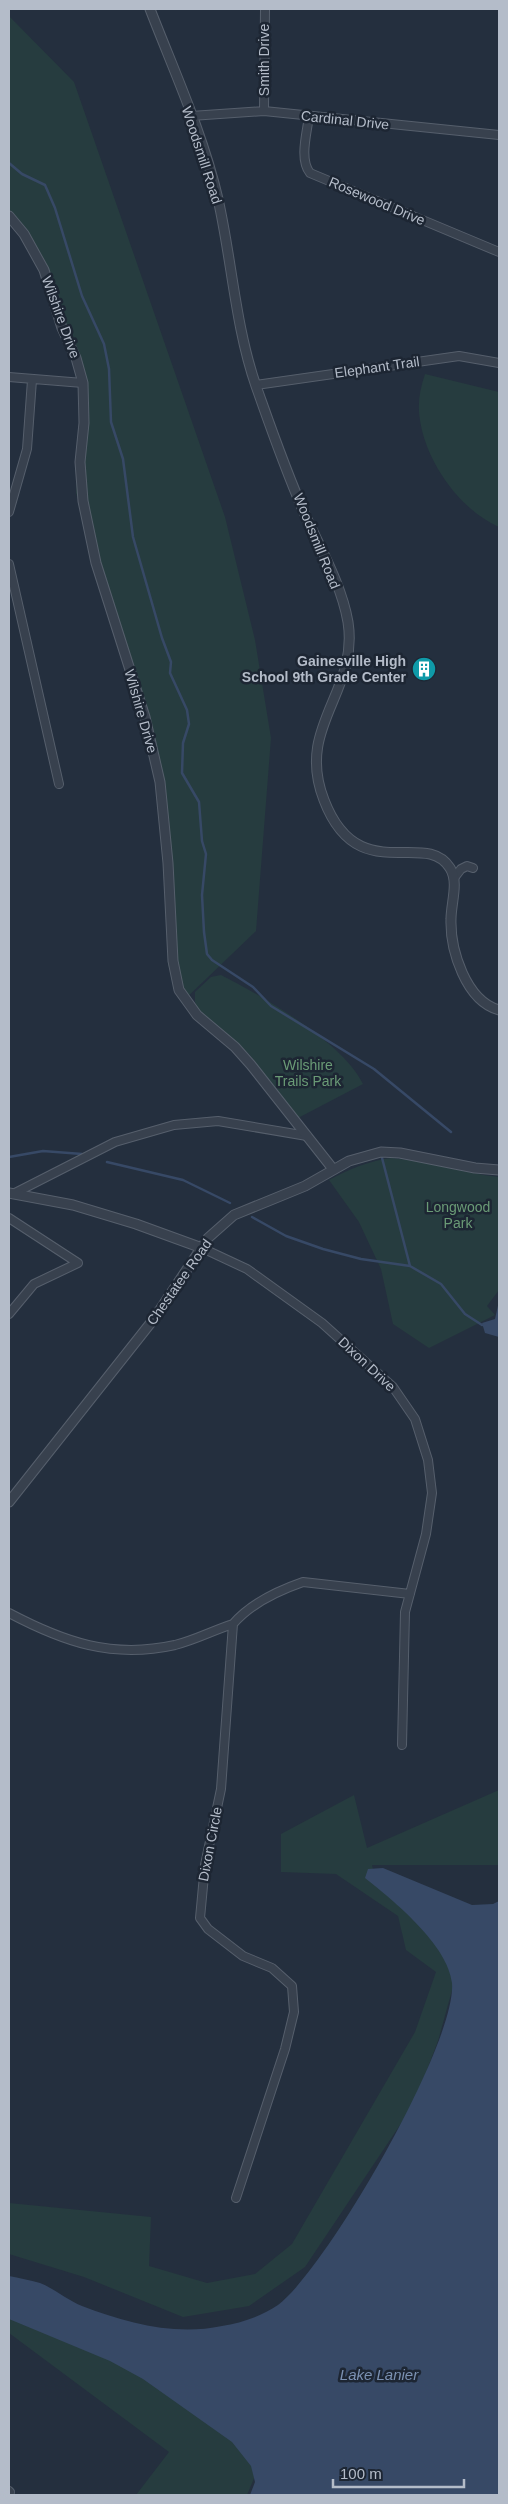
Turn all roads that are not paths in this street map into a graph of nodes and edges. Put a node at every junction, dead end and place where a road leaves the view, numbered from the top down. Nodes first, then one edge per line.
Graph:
1 (150, 9) edge
2 (265, 9) edge
3 (264, 111) junction
4 (191, 116) junction
5 (308, 116) junction
6 (499, 135) edge
7 (9, 216) edge
8 (499, 252) edge
9 (499, 363) edge
10 (9, 377) edge
11 (32, 380) junction
12 (83, 383) junction
13 (256, 385) junction
14 (9, 512) edge
15 (9, 564) edge
16 (59, 784) dead end
17 (472, 868) dead end
18 (454, 878) junction
19 (499, 1010) edge
20 (307, 1136) junction
21 (333, 1169) junction
22 (499, 1170) edge
23 (11, 1194) edge
24 (9, 1218) edge
25 (202, 1248) junction
26 (9, 1314) edge
27 (9, 1502) edge
28 (410, 1594) junction
29 (9, 1613) edge
30 (233, 1624) junction
31 (402, 1744) dead end
32 (236, 2198) dead end

1 - 4 street, Woodsmill Road
2 - 3 street, Smith Drive
3 - 4 street, Cardinal Drive
3 - 5 street, Cardinal Drive
4 - 13 street, Woodsmill Road
5 - 6 street, Cardinal Drive
5 - 8 street, Rosewood Drive
7 - 12 street, Wilshire Drive
9 - 13 street, Elephant Trail
10 - 11 street
11 - 12 street
11 - 14 street
12 - 20 street, Wilshire Drive
13 - 18 street, Woodsmill Road
15 - 16 street
17 - 18 street
18 - 19 street
20 - 21 street, Wilshire Drive
20 - 23 street
21 - 22 street, Chestatee Road
21 - 25 street, Chestatee Road
23 - 25 street, Dixon Drive
24 - 26 street
25 - 27 street, Chestatee Road
25 - 28 street, Dixon Drive
28 - 30 street
28 - 31 street, Dixon Drive
29 - 30 street
30 - 32 street, Dixon Circle

